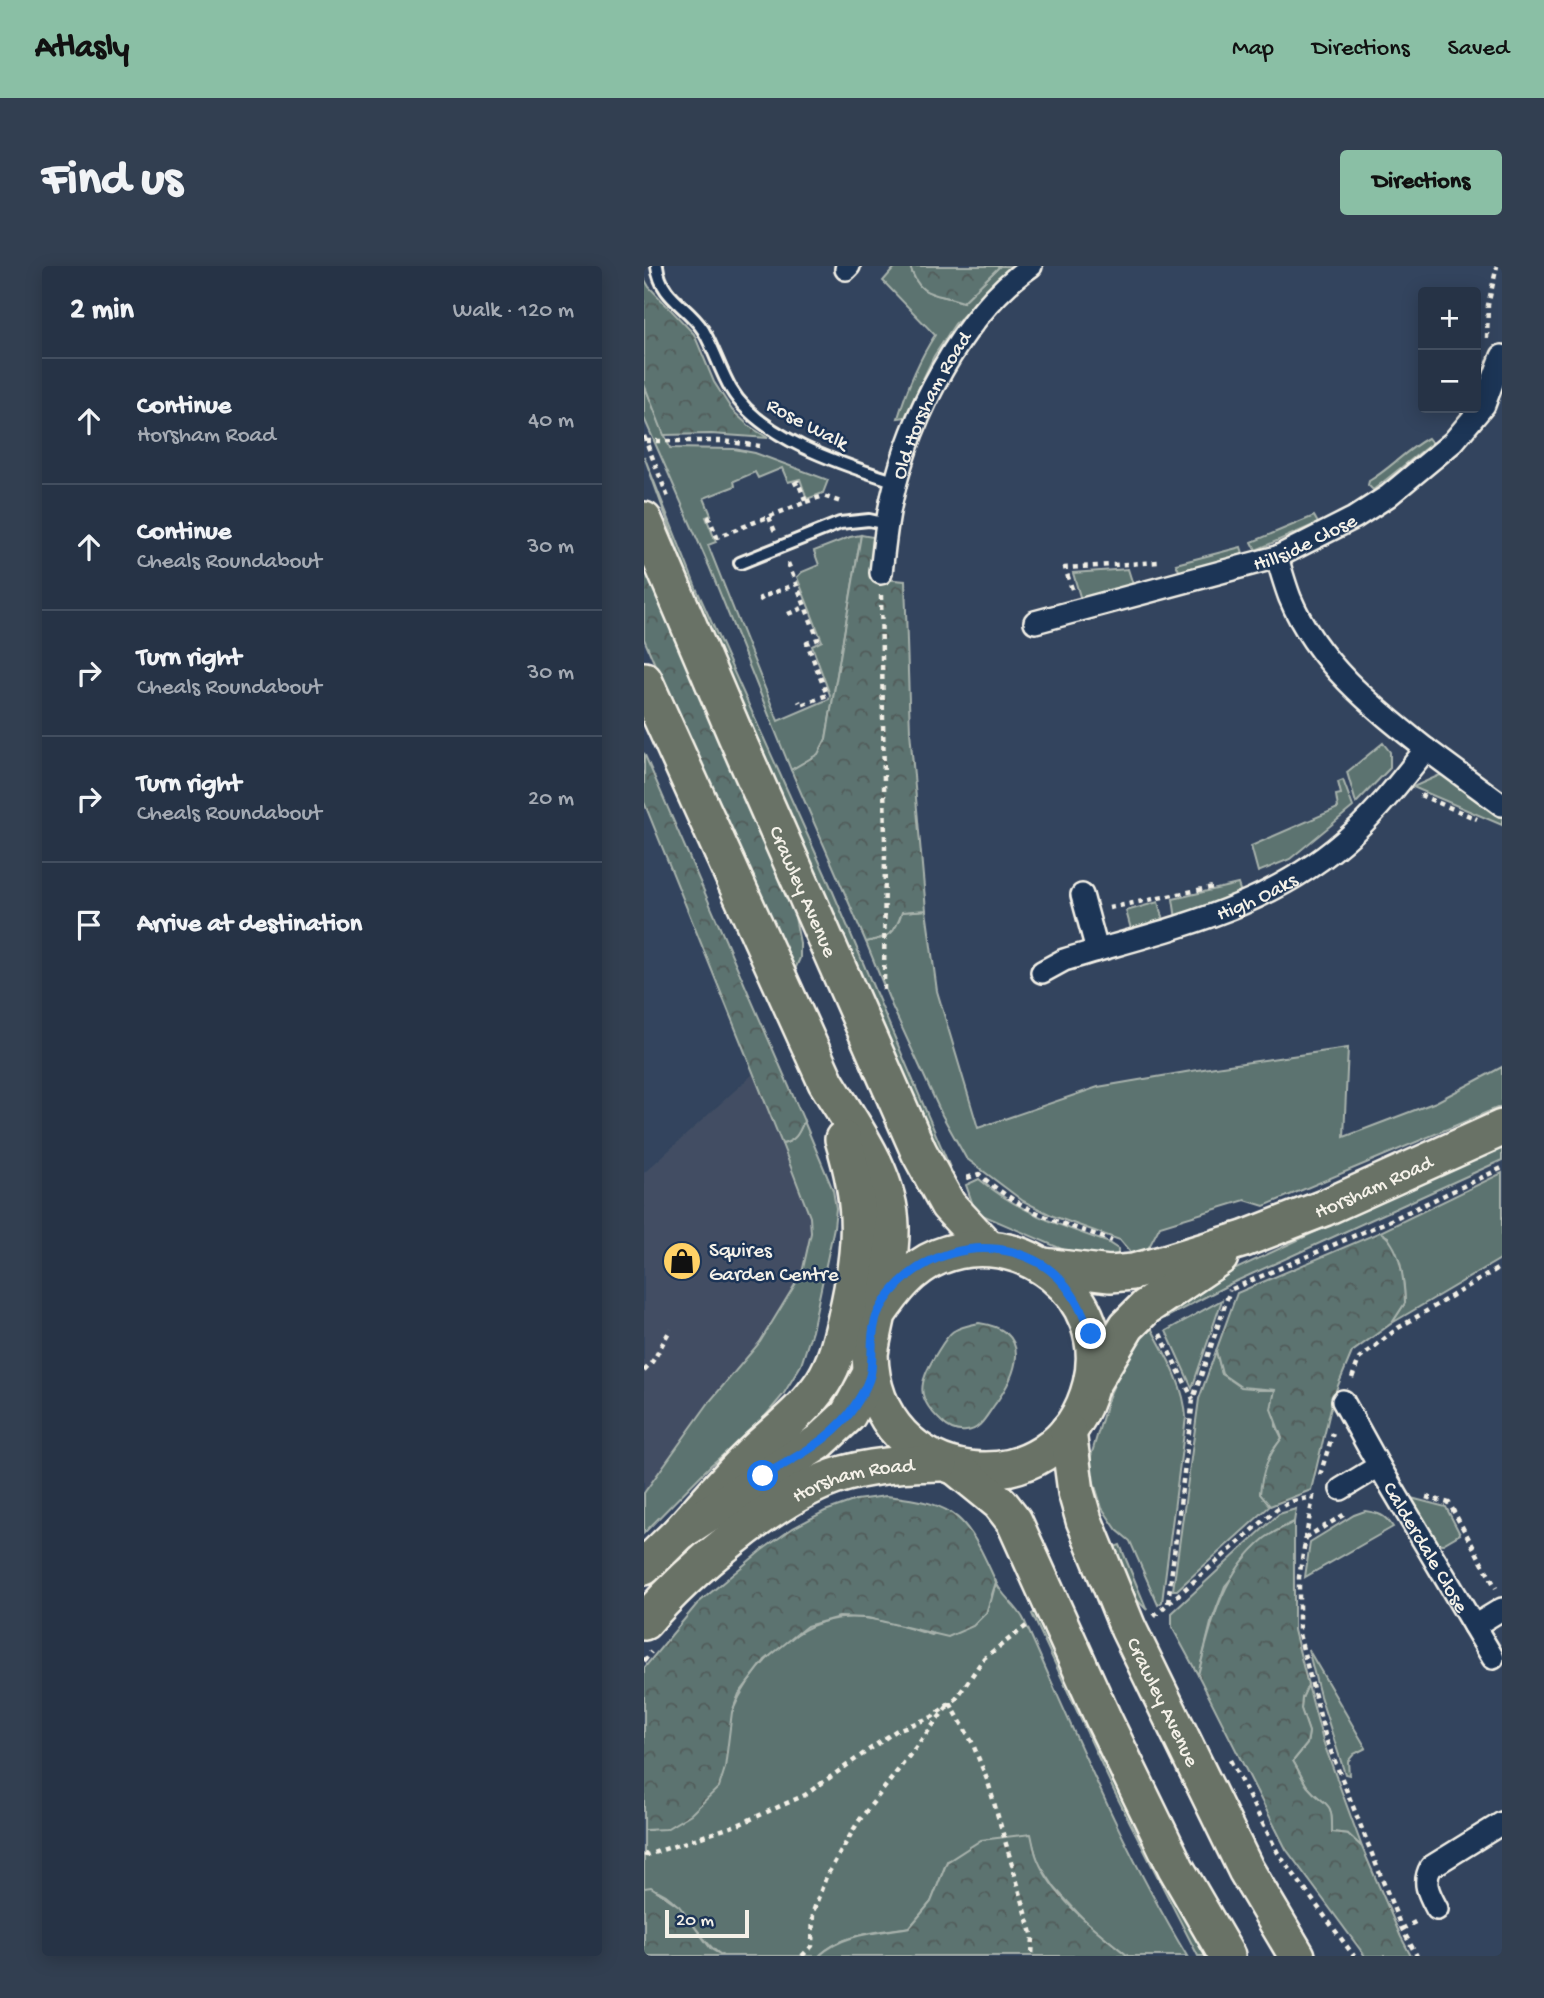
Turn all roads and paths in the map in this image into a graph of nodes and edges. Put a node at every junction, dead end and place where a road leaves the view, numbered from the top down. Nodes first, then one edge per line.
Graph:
1 (657, 266) edge
2 (1031, 266) edge
3 (1497, 266) edge
4 (1494, 352) edge
5 (1493, 411) edge
6 (646, 441) dead end
7 (769, 449) dead end
8 (897, 482) junction
9 (790, 486) dead end
10 (712, 517) dead end
11 (769, 517) junction
12 (644, 520) edge
13 (887, 524) junction
14 (782, 547) junction
15 (1277, 557) junction
16 (1171, 561) dead end
17 (740, 563) dead end
18 (881, 573) joint
19 (796, 584) junction
20 (762, 601) dead end
21 (805, 607) junction
22 (1079, 610) junction
23 (788, 614) dead end
24 (1035, 622) dead end
25 (818, 672) junction
26 (809, 676) dead end
27 (644, 680) edge
28 (799, 701) dead end
29 (1426, 749) junction
30 (1397, 785) junction
31 (1502, 805) edge
32 (1479, 820) dead end
33 (1082, 895) dead end
34 (1097, 950) junction
35 (1042, 972) dead end
36 (884, 1003) dead end
37 (825, 1082) junction
38 (1502, 1128) edge
39 (1502, 1168) edge
40 (961, 1180) dead end
41 (1244, 1239) junction
42 (1117, 1245) dead end
43 (988, 1248) junction
44 (1043, 1266) junction
45 (1502, 1266) edge
46 (1230, 1290) junction
47 (1218, 1296) dead end
48 (878, 1314) junction
49 (671, 1329) dead end
50 (1158, 1330) dead end
51 (644, 1371) edge
52 (871, 1373) junction
53 (1091, 1385) junction
54 (1193, 1399) junction
55 (1343, 1401) junction
56 (1068, 1431) junction
57 (949, 1466) junction
58 (1379, 1466) junction
59 (1340, 1489) junction
60 (1313, 1497) junction
61 (1400, 1501) junction
62 (680, 1532) junction
63 (1305, 1538) junction
64 (644, 1567) edge
65 (1167, 1605) junction
66 (1502, 1609) edge
67 (644, 1622) edge
68 (1029, 1624) dead end
69 (1474, 1626) junction
70 (1161, 1627) dead end
71 (1493, 1658) dead end
72 (950, 1703) junction
73 (1229, 1758) dead end
74 (1502, 1823) edge
75 (644, 1854) edge
76 (1437, 1909) dead end
77 (812, 1946) junction
78 (802, 1956) edge
79 (813, 1956) edge
80 (1032, 1956) edge
81 (1227, 1956) edge
82 (1297, 1956) edge
83 (1354, 1956) edge
84 (1418, 1956) edge

1 - 8 lane, Rose Walk
2 - 8 street, Old Horsham Road
3 - 4 path
4 - 5 street, Hillside Close
5 - 15 street, Hillside Close
6 - 7 path
8 - 13 street, Old Horsham Road
9 - 11 path
10 - 11 path
11 - 14 path
12 - 43 main road, Crawley Avenue
13 - 14 lane
13 - 18 street, Old Horsham Road
14 - 17 lane
14 - 19 path
15 - 22 street, Hillside Close
15 - 29 street
16 - 22 path
18 - 36 path
19 - 20 path
19 - 21 path
21 - 23 path
21 - 25 path
22 - 24 street, Hillside Close
25 - 26 path
25 - 28 path
27 - 37 main road
29 - 30 street, High Oaks
29 - 31 street
30 - 32 path
30 - 34 street, High Oaks
33 - 34 street
34 - 35 street, High Oaks
37 - 48 main road
37 - 62 main road
38 - 41 main road, Horsham Road
39 - 46 path
40 - 42 path
41 - 44 main road, Horsham Road
41 - 53 main road, Horsham Road
43 - 44 main road
43 - 48 main road
44 - 53 main road
45 - 55 path
46 - 47 path
46 - 54 path
48 - 52 main road
49 - 51 path
50 - 54 path
52 - 57 main road
52 - 62 main road, Horsham Road
53 - 56 main road
54 - 65 path
55 - 58 street, Calderdale Close
55 - 60 path
56 - 57 main road
56 - 82 main road, Crawley Avenue
57 - 67 main road, Horsham Road
57 - 81 main road
58 - 59 street, Calderdale Close
58 - 61 street, Calderdale Close
59 - 60 path
59 - 63 path
60 - 63 path
60 - 65 path
61 - 66 path
61 - 69 street, Calderdale Close
62 - 64 main road, Horsham Road
63 - 84 path
65 - 70 path
66 - 69 street, Calderdale Close
68 - 72 path
69 - 71 street, Calderdale Close
72 - 75 path
72 - 77 path
72 - 80 path
73 - 83 path
74 - 76 street
77 - 78 path
77 - 79 path

